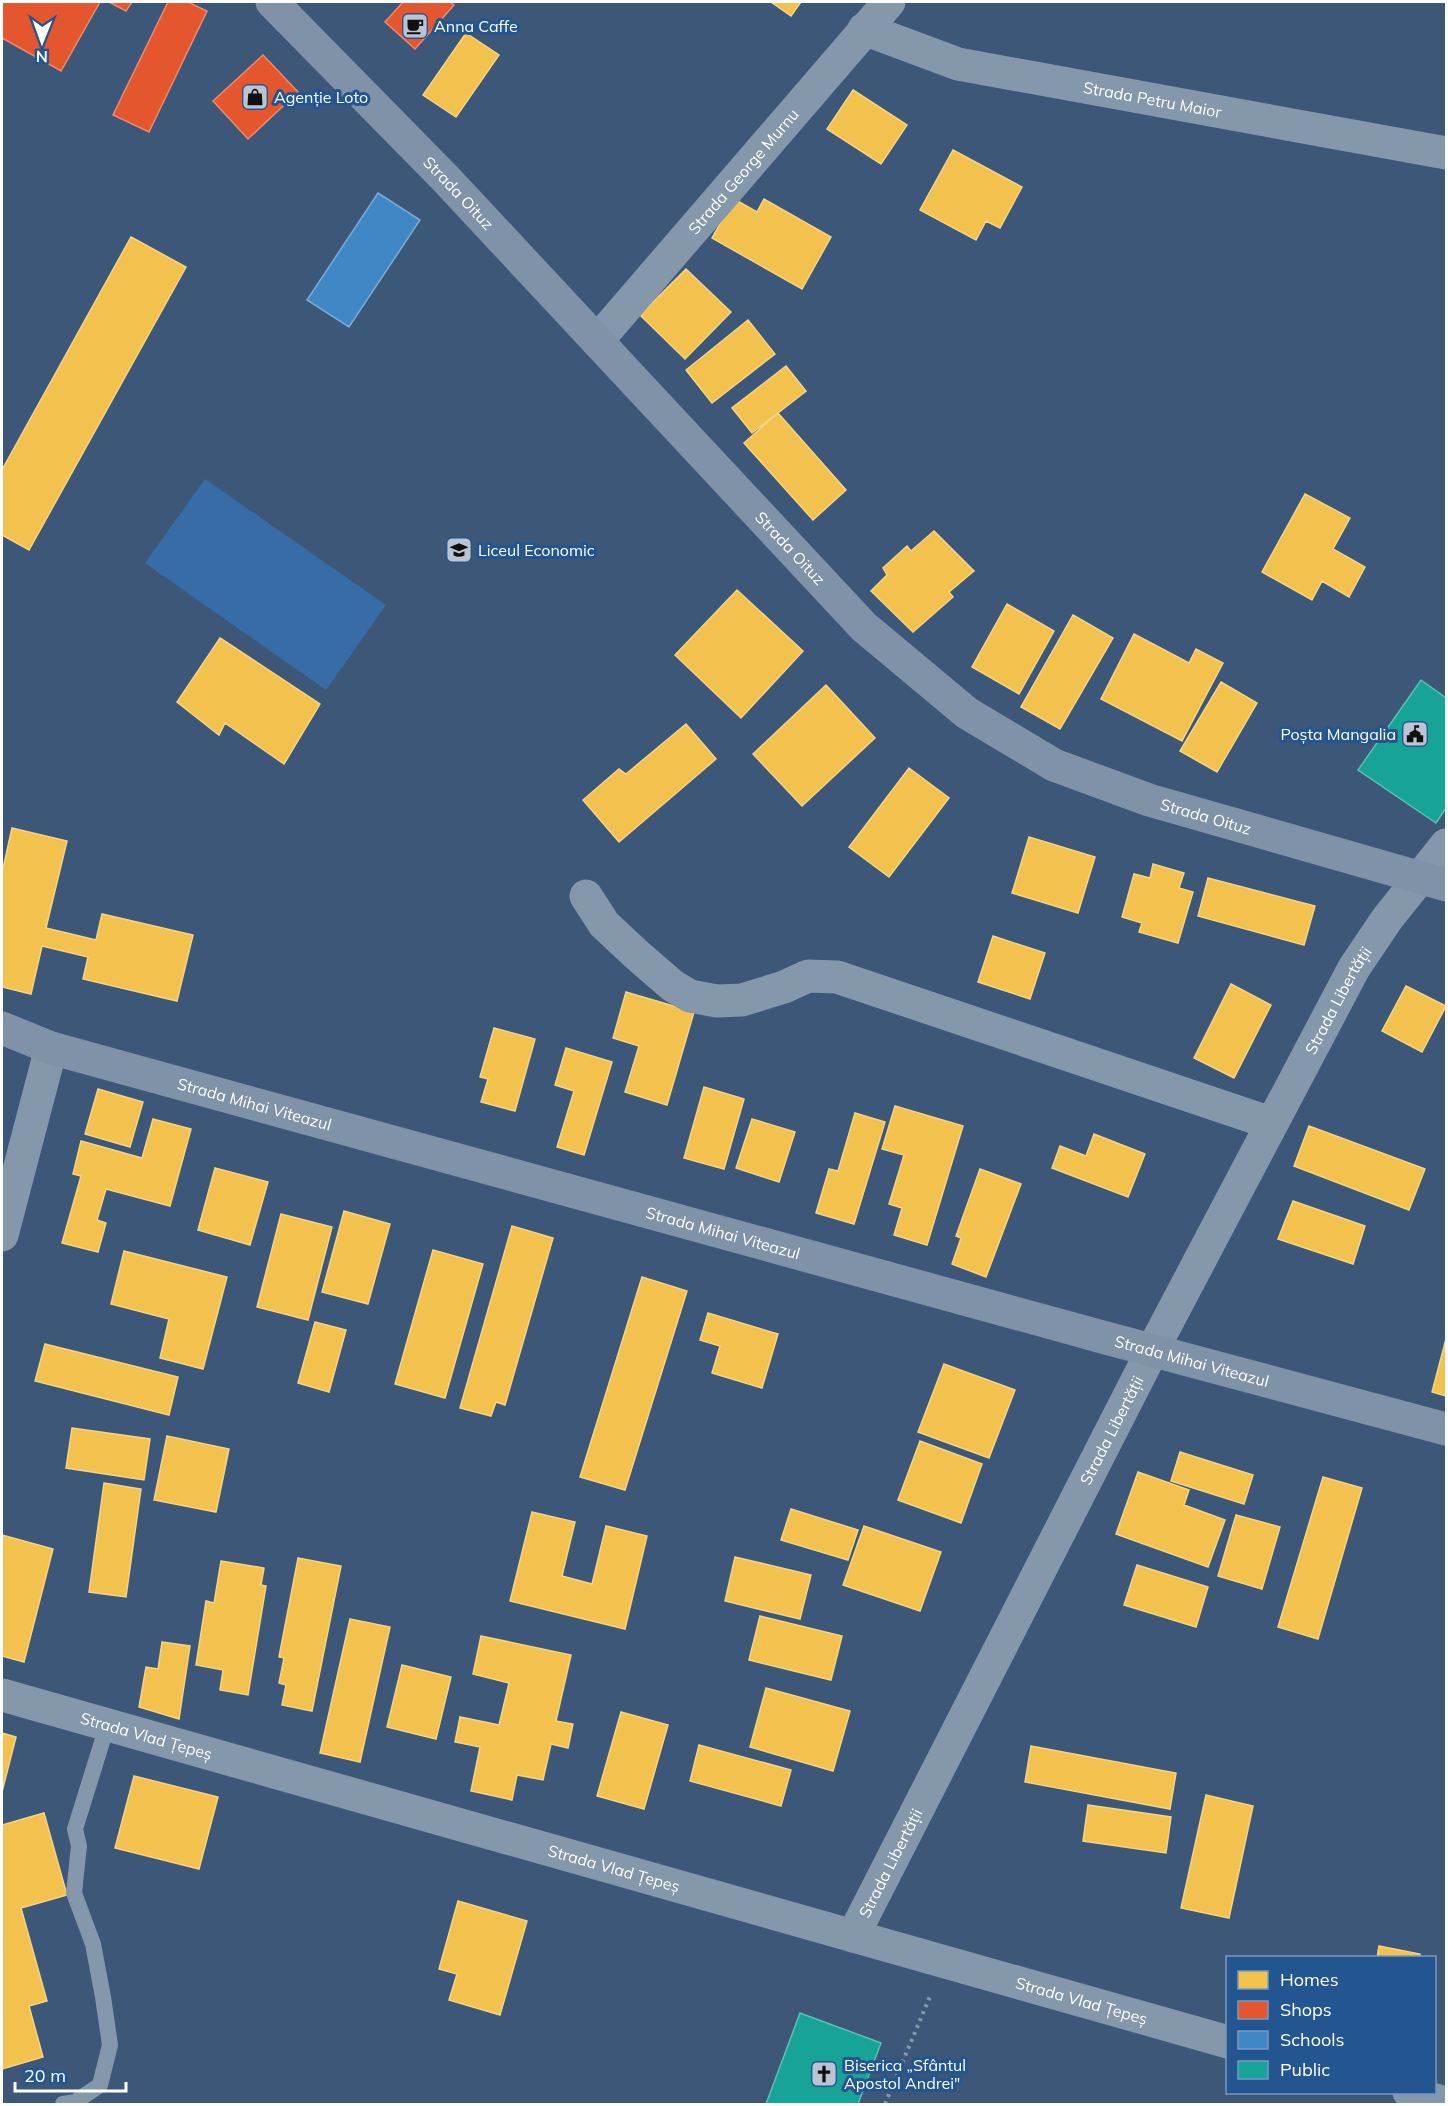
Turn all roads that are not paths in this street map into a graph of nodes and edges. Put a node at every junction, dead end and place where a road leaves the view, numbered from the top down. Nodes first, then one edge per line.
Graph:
1 (272, 2) edge
2 (889, 2) edge
3 (864, 29) junction
4 (1446, 153) edge
5 (597, 341) junction
6 (1446, 845) edge
7 (1433, 881) edge
8 (586, 896) dead end
9 (2, 1028) edge
10 (51, 1048) junction
11 (1271, 1123) junction
12 (2, 1235) edge
13 (1152, 1351) junction
14 (1446, 1429) edge
15 (2, 1695) edge
16 (107, 1726) junction
17 (854, 1936) junction
18 (1226, 2042) edge
19 (1416, 2094) edge
20 (1446, 2103) edge
21 (63, 2104) edge

1 - 5 main road, Strada Oituz
2 - 3 street, Strada George Murnu
3 - 4 street, Strada Petru Maior
3 - 5 street, Strada George Murnu
5 - 7 main road, Strada Oituz
6 - 7 street, Strada Libertății
7 - 11 street, Strada Libertății
8 - 11 street
9 - 10 main road, Strada Mihai Viteazul
10 - 12 street
10 - 13 main road, Strada Mihai Viteazul
11 - 13 street, Strada Libertății
13 - 14 main road, Strada Mihai Viteazul
13 - 17 street, Strada Libertății
15 - 16 street, Strada Vlad Țepeș
16 - 17 street, Strada Vlad Țepeș
16 - 21 lane
17 - 18 street, Strada Vlad Țepeș
19 - 20 street

